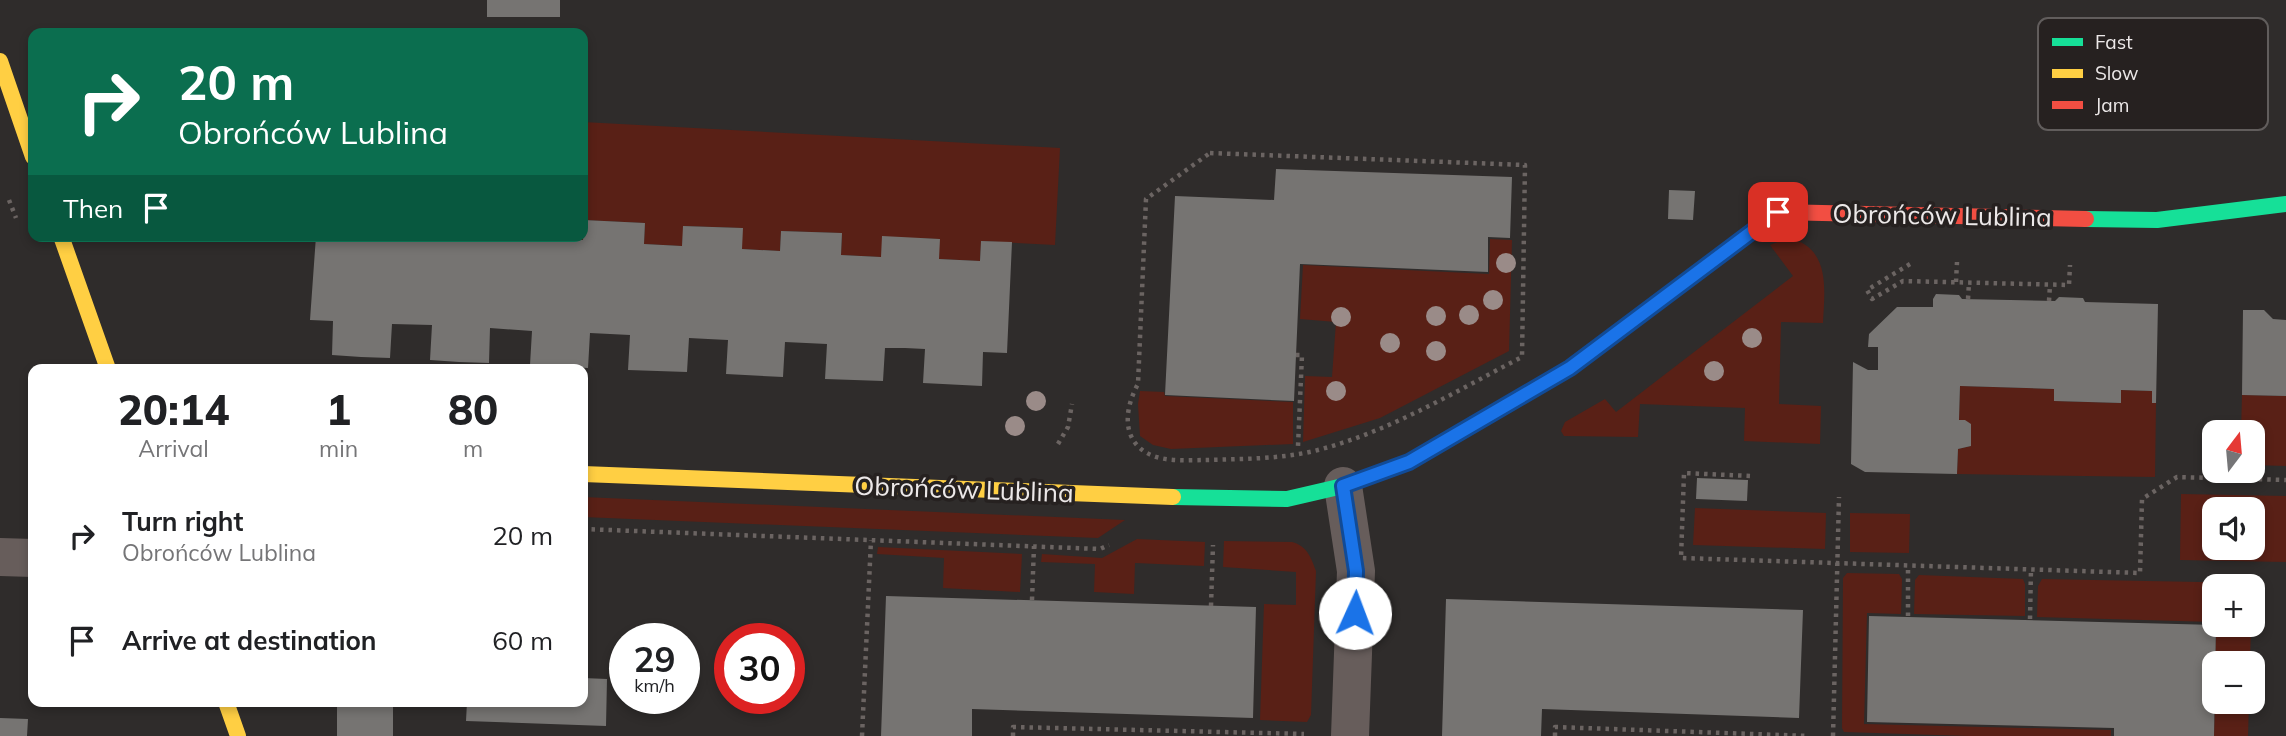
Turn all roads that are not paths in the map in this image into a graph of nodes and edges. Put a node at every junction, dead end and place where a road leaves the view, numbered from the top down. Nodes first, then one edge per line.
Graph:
1 (0, 61) edge
2 (28, 142) edge
3 (2286, 204) edge
4 (63, 242) edge
5 (106, 364) edge
6 (588, 474) edge
7 (1343, 486) junction
8 (0, 557) edge
9 (28, 558) edge
10 (228, 707) edge
11 (238, 736) edge
12 (1350, 736) edge

1 - 2 street
3 - 7 street, Obrońców Lublina
4 - 5 street
6 - 7 street, Obrońców Lublina
7 - 12 street
8 - 9 street
10 - 11 street

